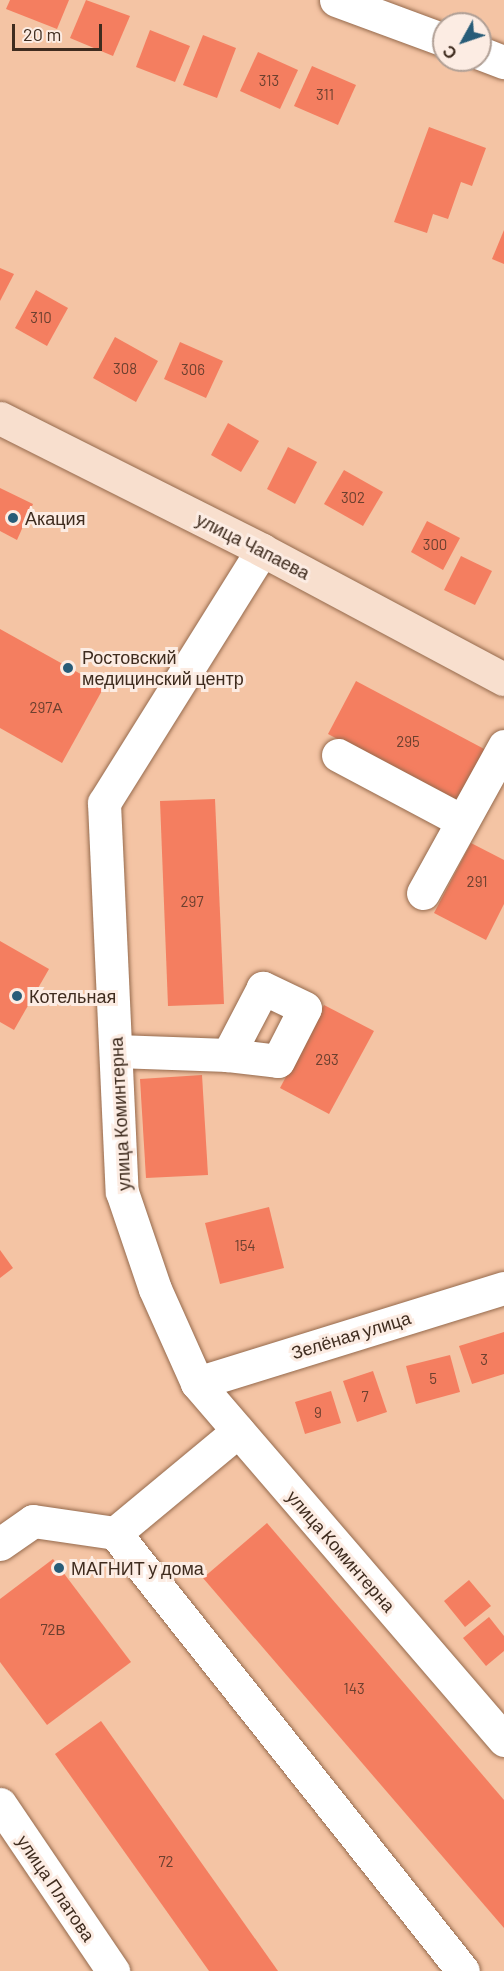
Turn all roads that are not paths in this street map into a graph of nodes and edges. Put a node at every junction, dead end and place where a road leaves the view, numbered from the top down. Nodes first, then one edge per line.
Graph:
1 (336, 0) edge
2 (432, 36) edge
3 (0, 418) edge
4 (262, 550) junction
5 (504, 679) edge
6 (504, 746) edge
7 (338, 755) dead end
8 (462, 820) junction
9 (423, 893) dead end
10 (116, 1051) junction
11 (228, 1055) dead end
12 (504, 1288) edge
13 (197, 1383) junction
14 (237, 1431) junction
15 (115, 1533) junction
16 (0, 1544) edge
17 (504, 1740) edge
18 (0, 1804) edge
19 (113, 1971) edge
20 (463, 1971) edge

1 - 2 street
3 - 4 main road, улица Чапаева
4 - 5 main road, улица Чапаева
4 - 10 street, улица Коминтерна
6 - 8 street
7 - 8 street
8 - 9 street
10 - 11 street
10 - 13 street, улица Коминтерна
12 - 13 street, Зелёная улица
13 - 14 street, улица Коминтерна
14 - 15 street
14 - 17 street, улица Коминтерна
15 - 16 street
15 - 20 street
18 - 19 street, улица Платова

